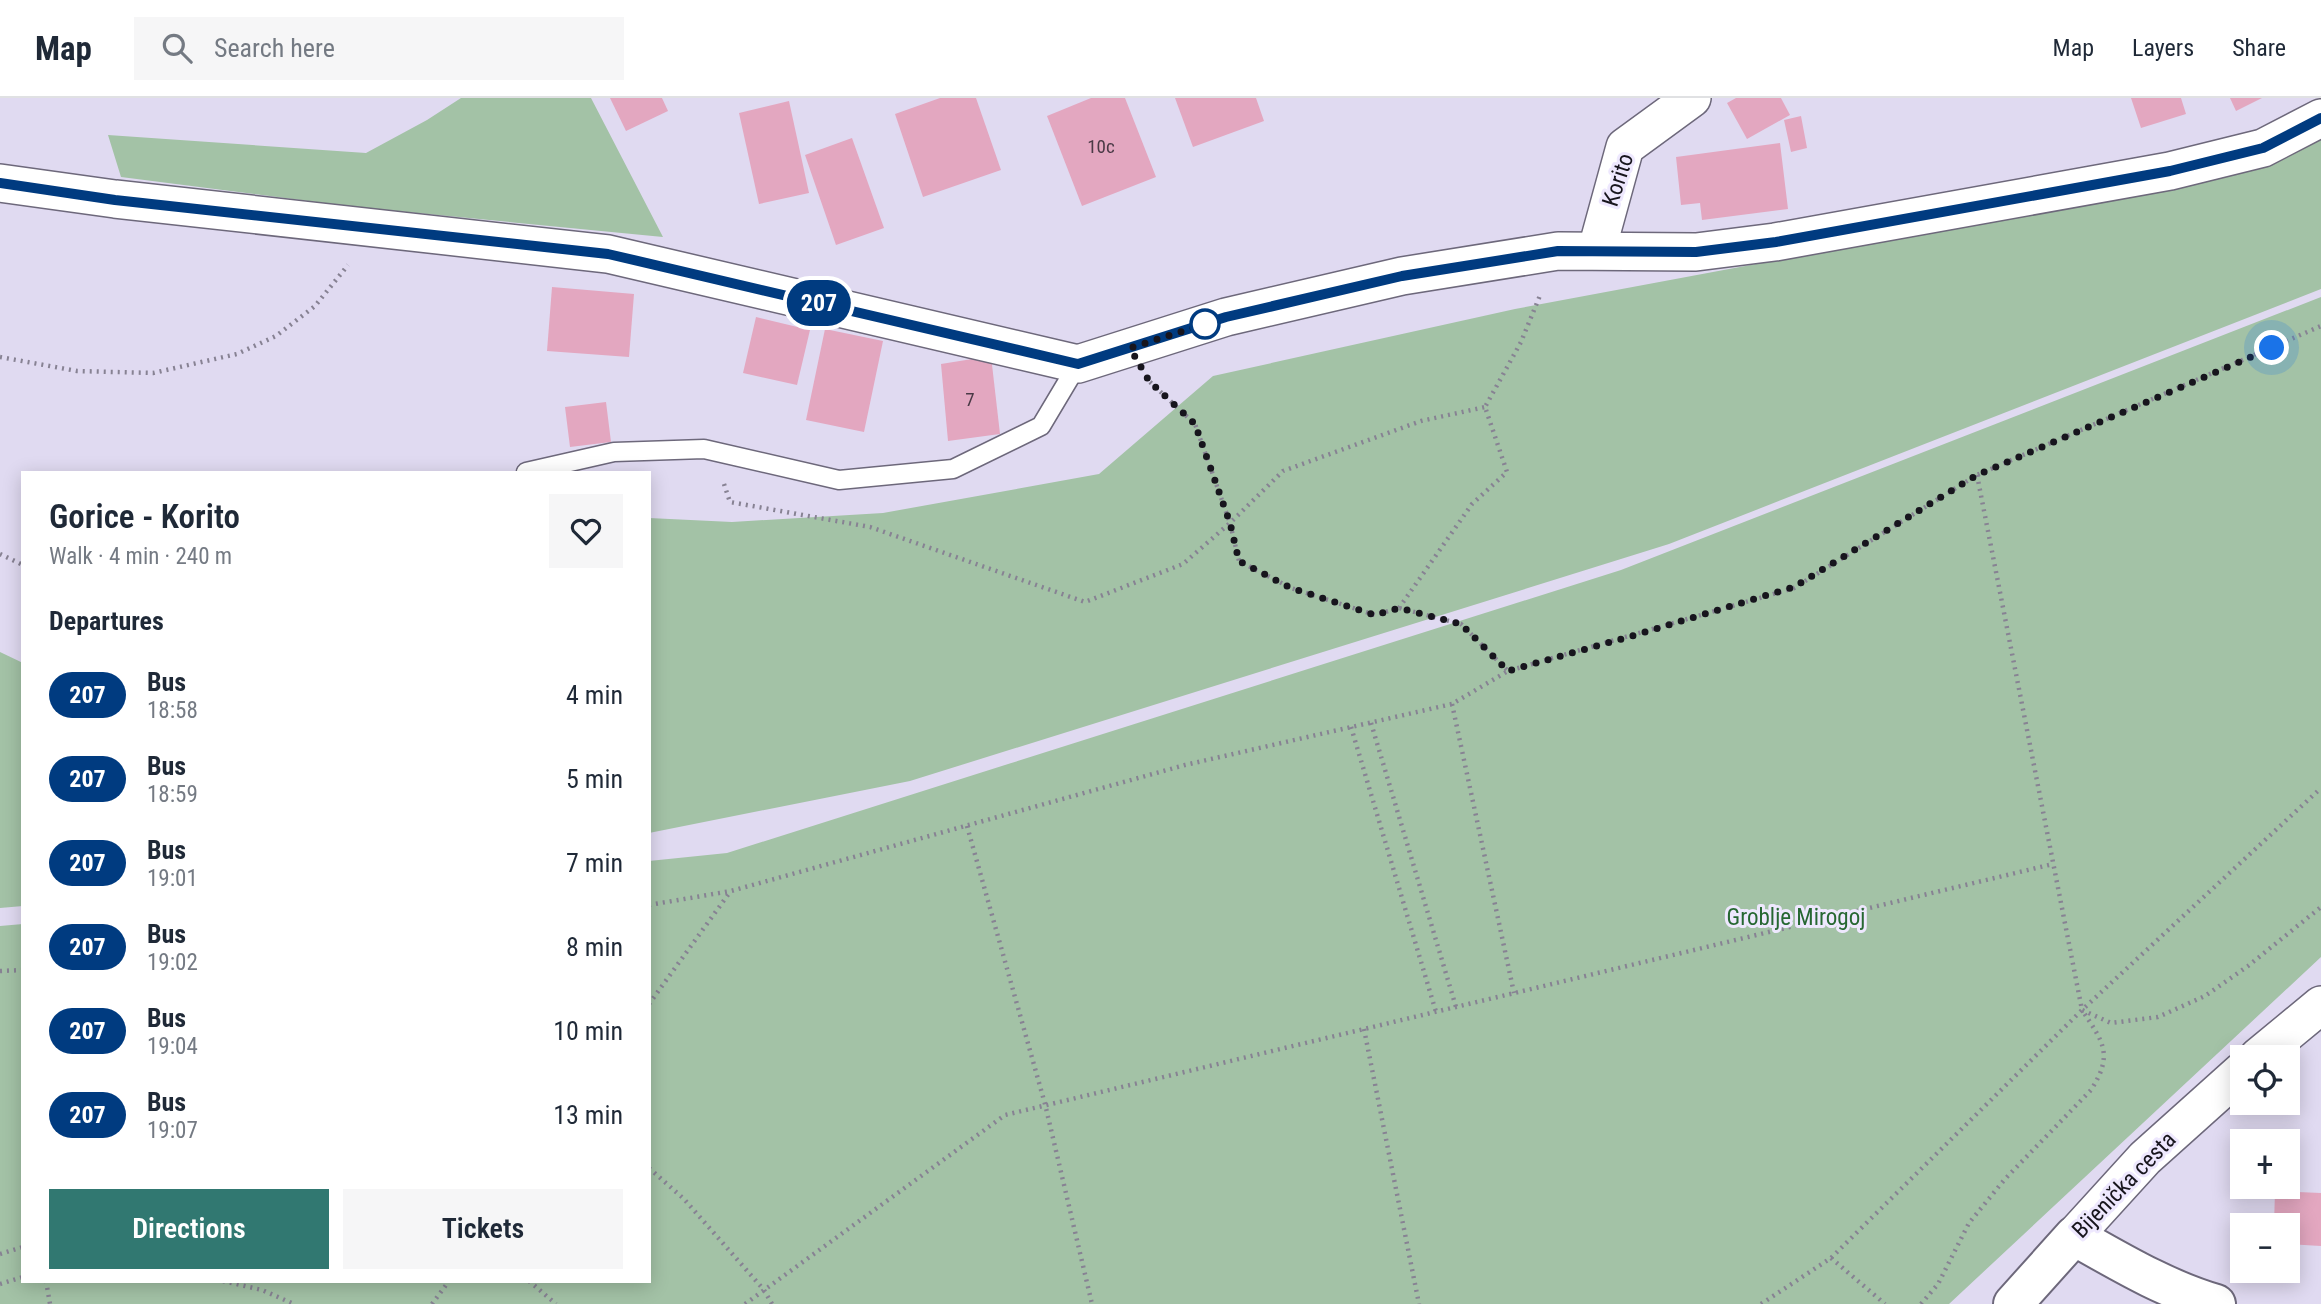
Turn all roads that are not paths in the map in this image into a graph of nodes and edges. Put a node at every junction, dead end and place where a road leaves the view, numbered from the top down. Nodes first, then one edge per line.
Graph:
1 (1687, 100) edge
2 (2321, 118) edge
3 (0, 183) edge
4 (1597, 249) junction
5 (1078, 364) junction
6 (530, 471) edge
7 (2321, 1005) edge
8 (2273, 1045) edge
9 (2230, 1082) edge
10 (2074, 1236) junction
11 (2013, 1304) edge
12 (2216, 1304) edge

1 - 4 street, Korito
2 - 4 street
3 - 5 street
4 - 5 street
5 - 6 lane
7 - 8 street
9 - 10 street, Bijenička cesta
10 - 11 main road, Bijenička cesta
10 - 12 main road

